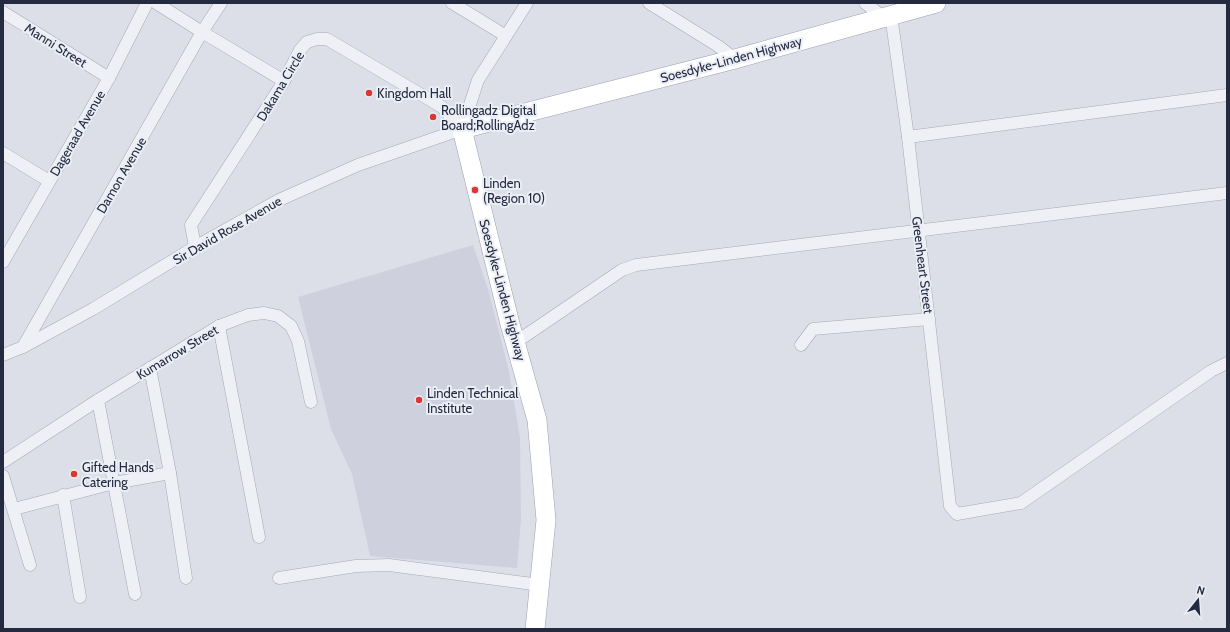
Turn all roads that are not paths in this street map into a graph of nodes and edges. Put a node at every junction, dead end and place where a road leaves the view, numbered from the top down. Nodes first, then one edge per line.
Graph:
1 (147, 3) edge
2 (156, 3) edge
3 (221, 3) edge
4 (452, 3) edge
5 (526, 3) edge
6 (649, 3) edge
7 (865, 3) edge
8 (936, 3) edge
9 (3, 12) edge
10 (887, 16) junction
11 (202, 32) junction
12 (506, 36) junction
13 (735, 59) junction
14 (109, 78) junction
15 (284, 81) junction
16 (1227, 95) edge
17 (462, 129) junction
18 (908, 137) junction
19 (3, 153) edge
20 (49, 180) junction
21 (1227, 193) edge
22 (918, 230) junction
23 (195, 247) junction
24 (3, 262) edge
25 (929, 319) junction
26 (219, 326) junction
27 (516, 342) junction
28 (801, 345) dead end
29 (23, 347) junction
30 (3, 355) edge
31 (1227, 363) edge
32 (150, 368) junction
33 (98, 400) junction
34 (311, 402) dead end
35 (3, 462) edge
36 (170, 473) junction
37 (3, 476) edge
38 (114, 483) junction
39 (63, 495) junction
40 (14, 510) junction
41 (259, 537) dead end
42 (30, 565) dead end
43 (186, 578) dead end
44 (279, 578) dead end
45 (540, 585) junction
46 (135, 594) dead end
47 (80, 597) dead end
48 (535, 629) edge

1 - 14 street, Dageraad Avenue
2 - 11 street
3 - 11 street, Damon Avenue
4 - 12 street
5 - 12 street
6 - 13 street
7 - 10 street
8 - 10 main road, Soesdyke-Linden Highway
9 - 14 street, Manni Street
10 - 13 main road, Soesdyke-Linden Highway
10 - 18 street, Greenheart Street
11 - 15 street
11 - 29 street, Damon Avenue
12 - 17 street
13 - 17 main road, Soesdyke-Linden Highway
14 - 20 street, Dageraad Avenue
15 - 17 street, Dakama Circle
15 - 23 street, Dakama Circle
16 - 18 street
17 - 23 street, Sir David Rose Avenue
17 - 27 main road, Soesdyke-Linden Highway
18 - 22 street, Greenheart Street
19 - 20 street
20 - 24 street, Dageraad Avenue
21 - 22 street
22 - 25 street, Greenheart Street
22 - 27 street
23 - 29 street, Sir David Rose Avenue
25 - 28 street
25 - 31 street, Greenheart Street
26 - 32 street, Kumarrow Street
26 - 34 street, Kumarrow Street
26 - 41 street
27 - 45 main road, Soesdyke-Linden Highway
29 - 30 street, Sir David Rose Avenue
32 - 33 street, Kumarrow Street
32 - 36 street
33 - 35 street, Kumarrow Street
33 - 38 street
36 - 38 street
36 - 43 street
37 - 40 street
38 - 39 street
38 - 46 street
39 - 40 street
39 - 47 street
40 - 42 street
44 - 45 street
45 - 48 main road, Soesdyke-Linden Highway

